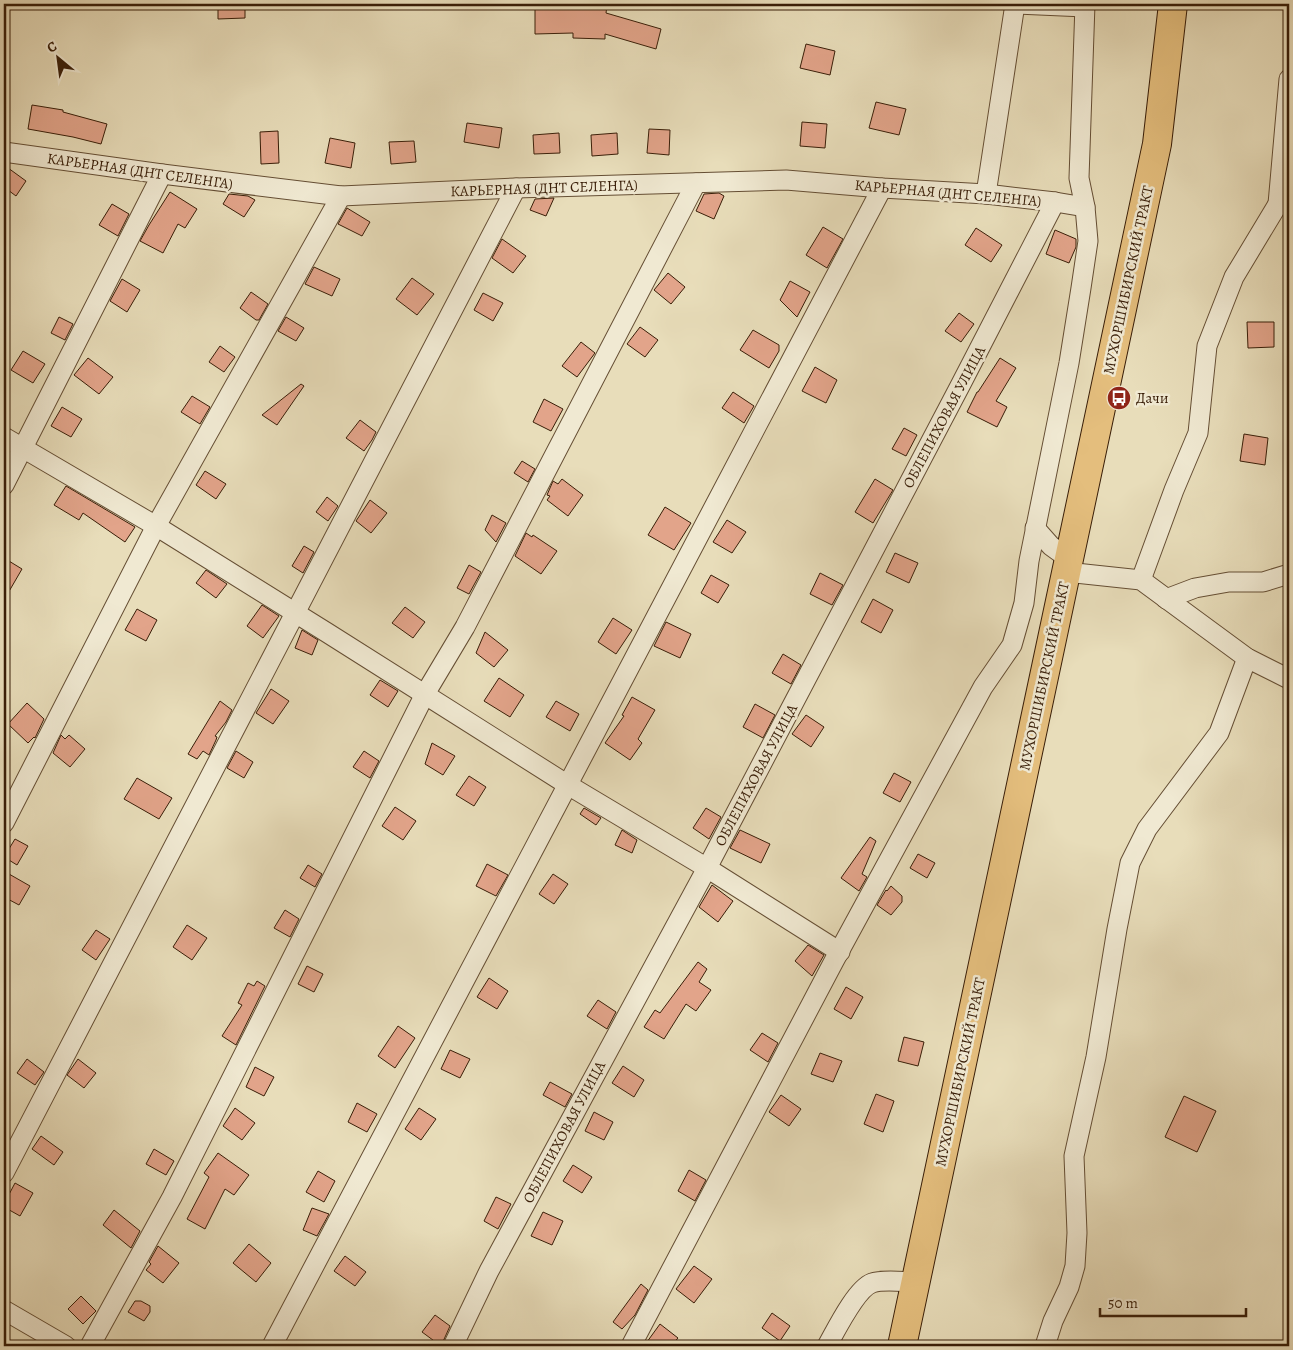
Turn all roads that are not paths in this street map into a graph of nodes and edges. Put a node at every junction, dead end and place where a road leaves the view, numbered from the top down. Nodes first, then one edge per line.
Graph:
1 (1015, 4) edge
2 (1173, 4) edge
3 (1085, 5) edge
4 (1289, 79) edge
5 (4, 152) edge
6 (162, 174) junction
7 (696, 183) junction
8 (516, 188) junction
9 (882, 188) junction
10 (986, 194) junction
11 (341, 196) junction
12 (1284, 199) edge
13 (1055, 202) junction
14 (1085, 207) junction
15 (4, 437) edge
16 (23, 449) junction
17 (4, 485) edge
18 (156, 526) junction
19 (1035, 528) junction
20 (1068, 566) junction
21 (1289, 574) edge
22 (1141, 580) junction
23 (1166, 599) junction
24 (295, 613) junction
25 (1247, 658) junction
26 (1289, 679) edge
27 (425, 694) junction
28 (568, 785) junction
29 (4, 823) edge
30 (707, 868) junction
31 (840, 952) junction
32 (4, 1173) edge
33 (916, 1282) junction
34 (4, 1310) edge
35 (66, 1346) edge
36 (90, 1346) edge
37 (272, 1346) edge
38 (453, 1346) edge
39 (631, 1346) edge
40 (827, 1346) edge
41 (902, 1346) edge
42 (1045, 1346) edge

1 - 3 street
1 - 10 street
2 - 20 main road, МУХОРШИБИРСКИЙ ТРАКТ
3 - 14 street
4 - 12 street
5 - 6 street, КАРЬЕРНАЯ (ДНТ СЕЛЕНГА)
6 - 11 street, КАРЬЕРНАЯ (ДНТ СЕЛЕНГА)
6 - 16 street
7 - 8 street, КАРЬЕРНАЯ (ДНТ СЕЛЕНГА)
7 - 9 street, КАРЬЕРНАЯ (ДНТ СЕЛЕНГА)
7 - 27 street
8 - 11 street, КАРЬЕРНАЯ (ДНТ СЕЛЕНГА)
8 - 24 street
9 - 10 street, КАРЬЕРНАЯ (ДНТ СЕЛЕНГА)
9 - 28 street
10 - 13 street, КАРЬЕРНАЯ (ДНТ СЕЛЕНГА)
11 - 18 street
12 - 22 street
13 - 14 street, КАРЬЕРНАЯ (ДНТ СЕЛЕНГА)
13 - 30 street, ОБЛЕПИХОВАЯ УЛИЦА
14 - 19 street
15 - 16 street
16 - 17 street
16 - 18 street
18 - 24 street
18 - 29 street
19 - 20 street
19 - 31 street
20 - 22 street
20 - 33 main road, МУХОРШИБИРСКИЙ ТРАКТ
21 - 23 street
22 - 23 street
23 - 25 street
24 - 27 street
24 - 32 street
25 - 26 street
25 - 42 street
27 - 28 street
27 - 36 street
28 - 30 street
28 - 37 street
30 - 31 street
30 - 38 street, ОБЛЕПИХОВАЯ УЛИЦА
31 - 39 street
33 - 40 street
33 - 41 main road, МУХОРШИБИРСКИЙ ТРАКТ
34 - 35 street

